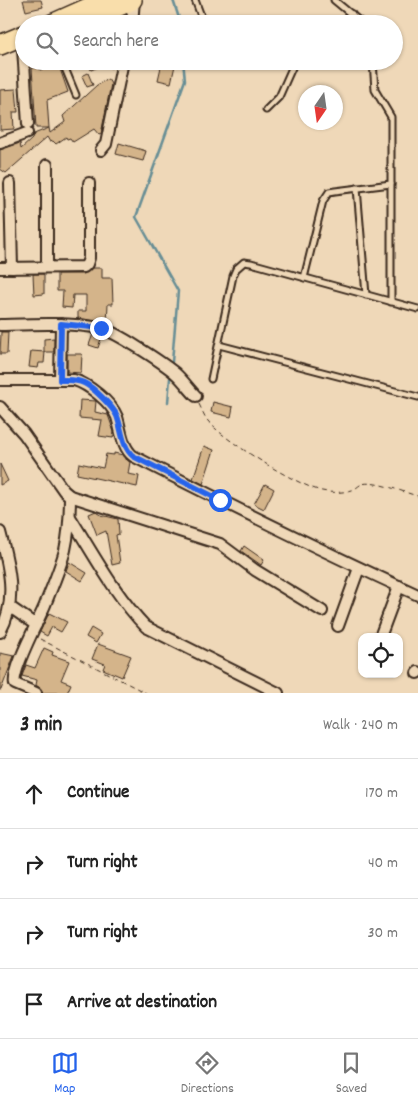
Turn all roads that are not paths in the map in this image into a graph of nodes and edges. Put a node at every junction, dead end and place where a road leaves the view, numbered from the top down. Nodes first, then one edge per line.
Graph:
1 (133, 0) edge
2 (195, 0) edge
3 (334, 0) edge
4 (101, 1) edge
5 (352, 14) edge
6 (71, 15) edge
7 (100, 15) edge
8 (132, 15) edge
9 (201, 15) edge
10 (15, 44) edge
11 (0, 45) edge
12 (15, 48) edge
13 (0, 57) edge
14 (25, 70) edge
15 (66, 70) edge
16 (121, 70) edge
17 (291, 70) edge
18 (373, 70) edge
19 (76, 95) dead end
20 (266, 110) dead end
21 (0, 143) edge
22 (101, 150) dead end
23 (47, 165) dead end
24 (10, 183) dead end
25 (89, 183) dead end
26 (391, 184) junction
27 (357, 188) junction
28 (46, 267) junction
29 (0, 268) edge
30 (12, 268) junction
31 (304, 278) junction
32 (366, 295) junction
33 (391, 302) junction
34 (418, 309) edge
35 (61, 324) junction
36 (0, 325) edge
37 (219, 345) junction
38 (211, 379) dead end
39 (0, 380) edge
40 (60, 380) junction
41 (196, 396) road end
42 (418, 397) edge
43 (0, 407) edge
44 (70, 496) junction
45 (70, 517) junction
46 (0, 532) edge
47 (359, 568) junction
48 (399, 586) junction
49 (418, 595) edge
50 (10, 607) junction
51 (322, 611) dead end
52 (338, 626) dead end
53 (34, 630) junction
54 (0, 632) edge
55 (381, 633) edge
56 (36, 693) edge
57 (278, 693) edge

1 - 7 highway
1 - 8 street
2 - 9 lane
3 - 5 lane
4 - 6 highway
10 - 11 highway
12 - 13 highway
14 - 21 street
15 - 19 lane
16 - 22 street
17 - 20 lane
18 - 26 lane
23 - 28 street
24 - 30 street
25 - 28 street
26 - 27 lane
26 - 33 lane
27 - 31 lane
27 - 32 lane
28 - 30 street
29 - 30 street
31 - 32 lane
31 - 37 lane
32 - 33 lane
33 - 34 lane
35 - 36 street
35 - 40 street
35 - 41 street
37 - 38 lane
37 - 42 lane
39 - 40 street
40 - 47 street
43 - 44 street
44 - 45 street
44 - 51 street
45 - 53 street
45 - 57 street
46 - 50 street
47 - 48 street
47 - 52 street
48 - 49 street
48 - 55 street
50 - 53 street
50 - 54 street
53 - 56 street

